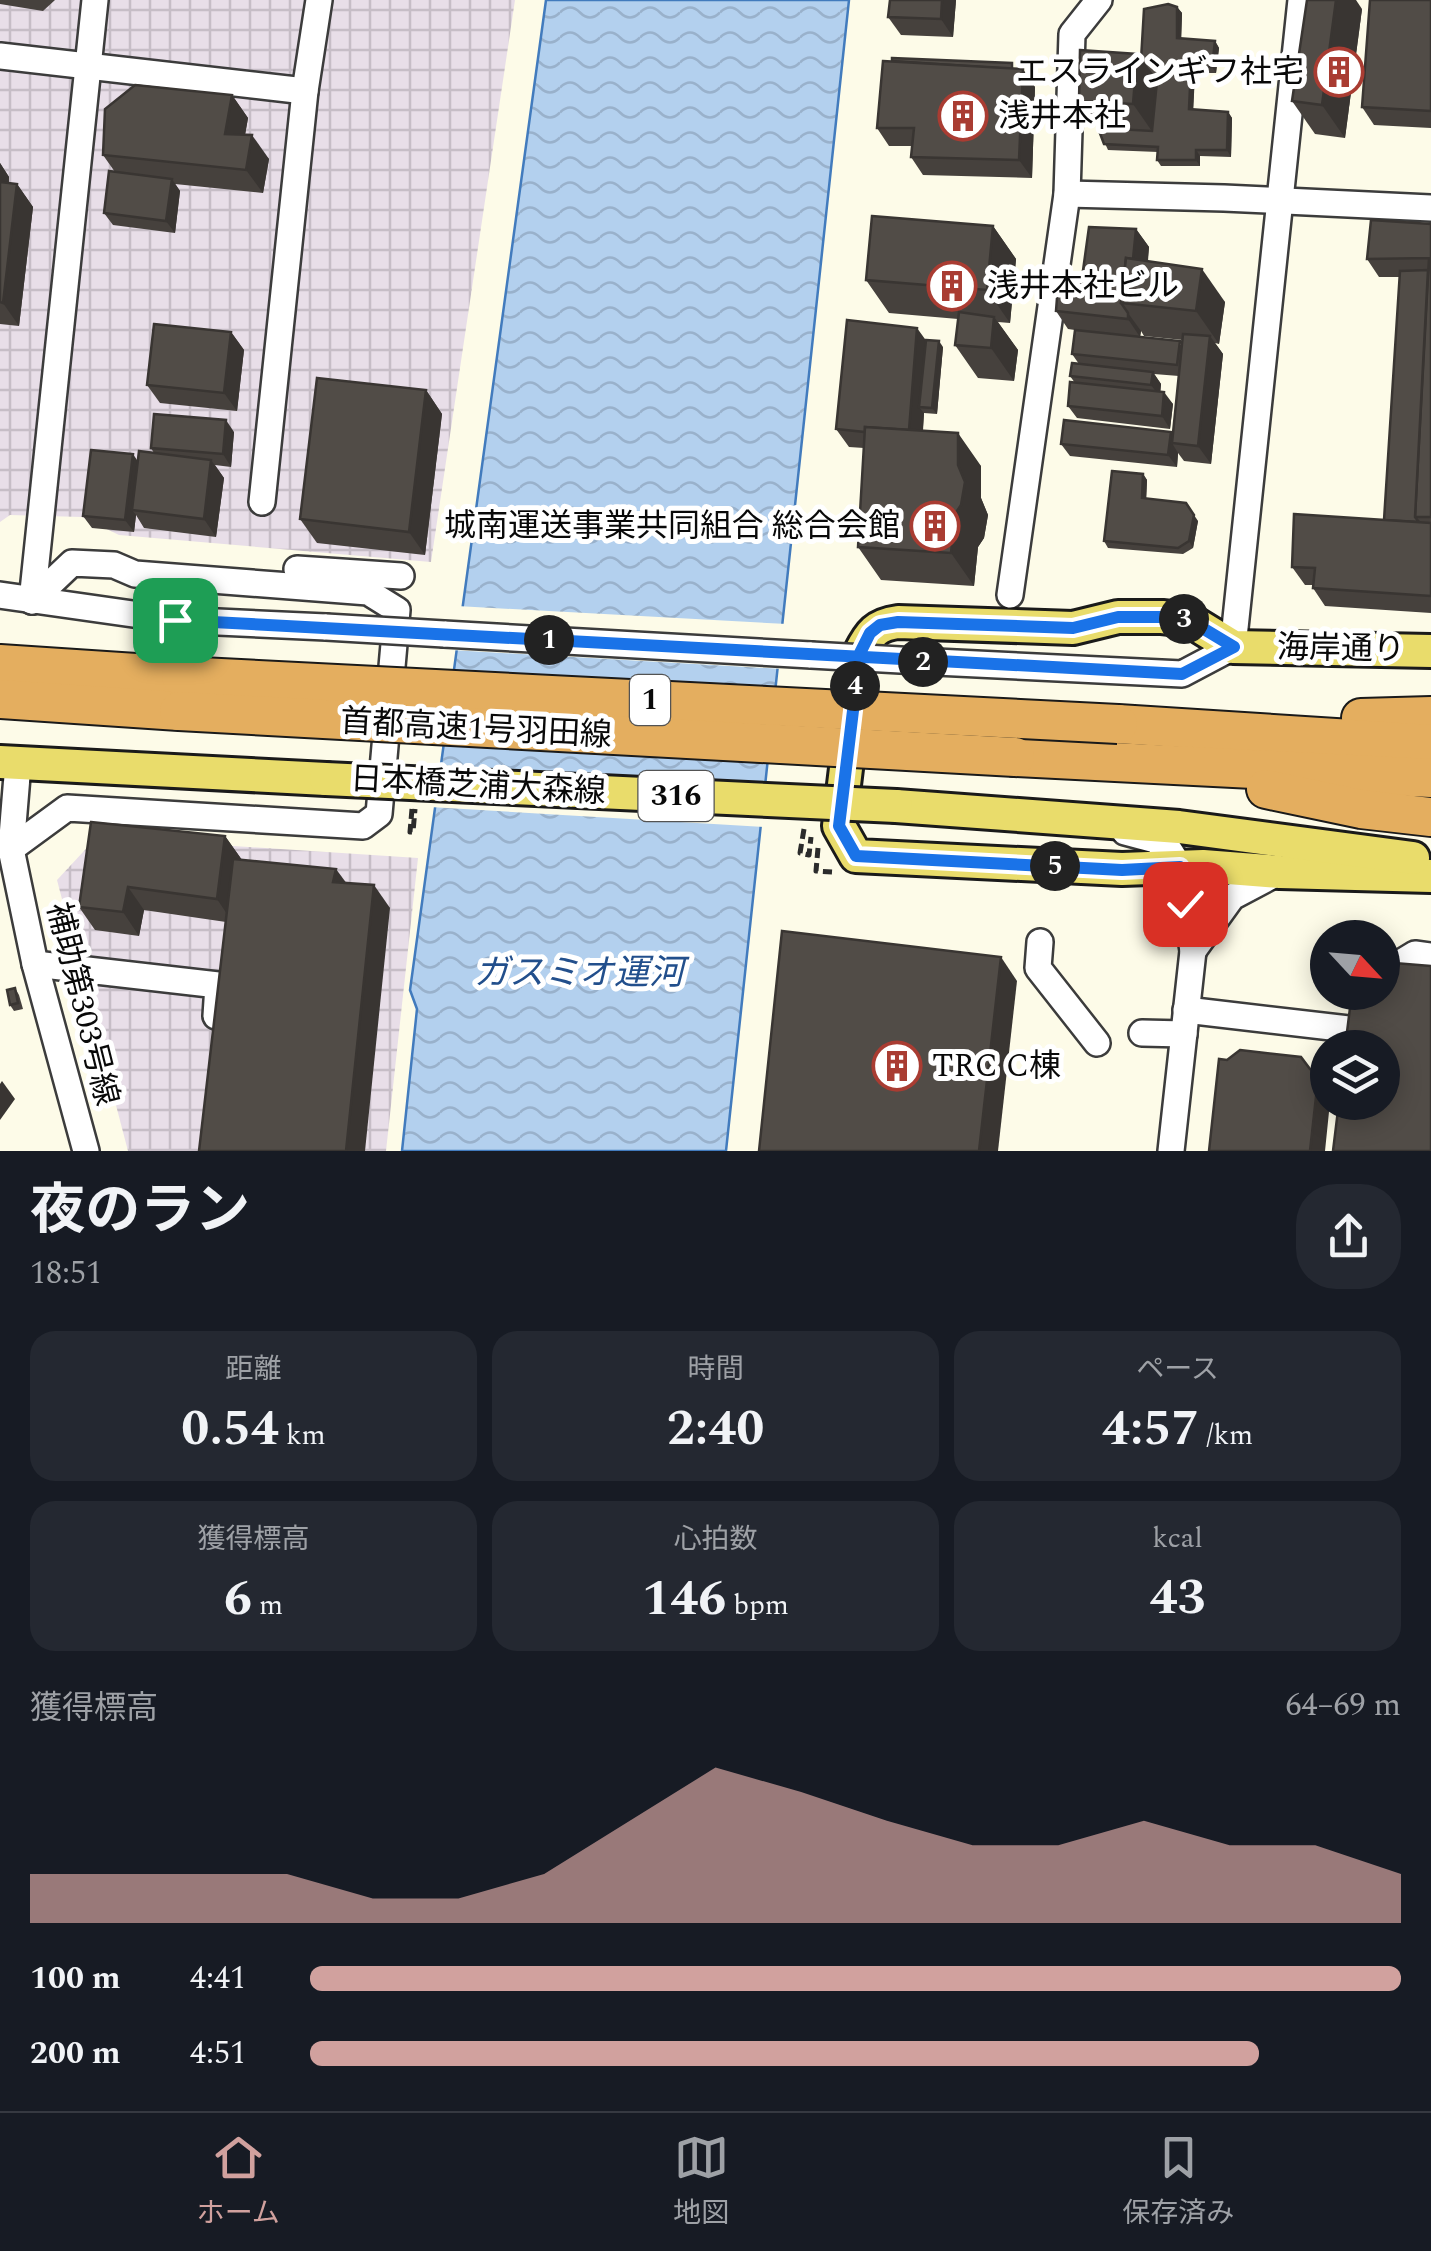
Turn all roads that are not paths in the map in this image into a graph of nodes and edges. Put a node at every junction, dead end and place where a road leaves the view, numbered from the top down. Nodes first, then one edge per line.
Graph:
1 (95, 0) edge
2 (319, 0) edge
3 (1100, 0) edge
4 (1301, 0) edge
5 (0, 56) edge
6 (89, 65) junction
7 (305, 91) junction
8 (1067, 194) junction
9 (1281, 200) junction
10 (1431, 208) edge
11 (262, 502) dead end
12 (114, 565) junction
13 (401, 576) dead end
14 (1010, 594) dead end
15 (0, 595) edge
16 (32, 601) junction
17 (1234, 647) junction
18 (1431, 652) edge
19 (0, 664) edge
20 (180, 694) junction
21 (0, 699) edge
22 (1431, 716) edge
23 (1165, 725) junction
24 (1431, 744) edge
25 (9, 763) edge
26 (1162, 766) junction
27 (1431, 778) edge
28 (1431, 817) edge
29 (1090, 822) junction
30 (9, 857) edge
31 (1431, 865) edge
32 (1180, 867) junction
33 (1280, 872) junction
34 (1431, 876) edge
35 (1040, 942) dead end
36 (1193, 951) junction
37 (1431, 956) edge
38 (1400, 963) edge
39 (35, 964) junction
40 (1185, 1022) junction
41 (1357, 1030) edge
42 (1142, 1033) dead end
43 (213, 1040) edge
44 (1097, 1043) dead end
45 (86, 1151) edge
46 (1171, 1151) edge

1 - 6 street
2 - 7 street
3 - 8 street
4 - 9 street
5 - 6 street
6 - 7 street
6 - 16 street
7 - 11 street
8 - 9 street
8 - 14 street
9 - 10 street
9 - 17 street
12 - 13 street
12 - 16 street
12 - 30 street
15 - 16 street
16 - 17 street, bridge
17 - 18 main road, 海岸通り
17 - 32 main road, 海岸通り
19 - 20 highway, 首都高速1号羽田線 / 1
20 - 21 highway, 首都高速1号羽田線 / 1
20 - 23 highway, 首都高速1号羽田線 / 1, bridge
20 - 26 highway, 首都高速1号羽田線 / 1, bridge
22 - 23 highway
23 - 24 highway
25 - 29 main road, 日本橋芝浦大森線 / 316, bridge
25 - 30 street, 補助第303号線
26 - 27 highway, 首都高速1号羽田線 / 1
26 - 28 highway
29 - 31 main road, 日本橋芝浦大森線 / 316
29 - 32 street
30 - 39 street, 補助第303号線
32 - 33 main road, 海岸通り
32 - 36 street
33 - 34 main road, 海岸通り
33 - 36 street
35 - 44 street
36 - 40 street
37 - 38 street
39 - 43 street
39 - 45 street, 補助第303号線
40 - 41 street
40 - 42 street
40 - 46 street

